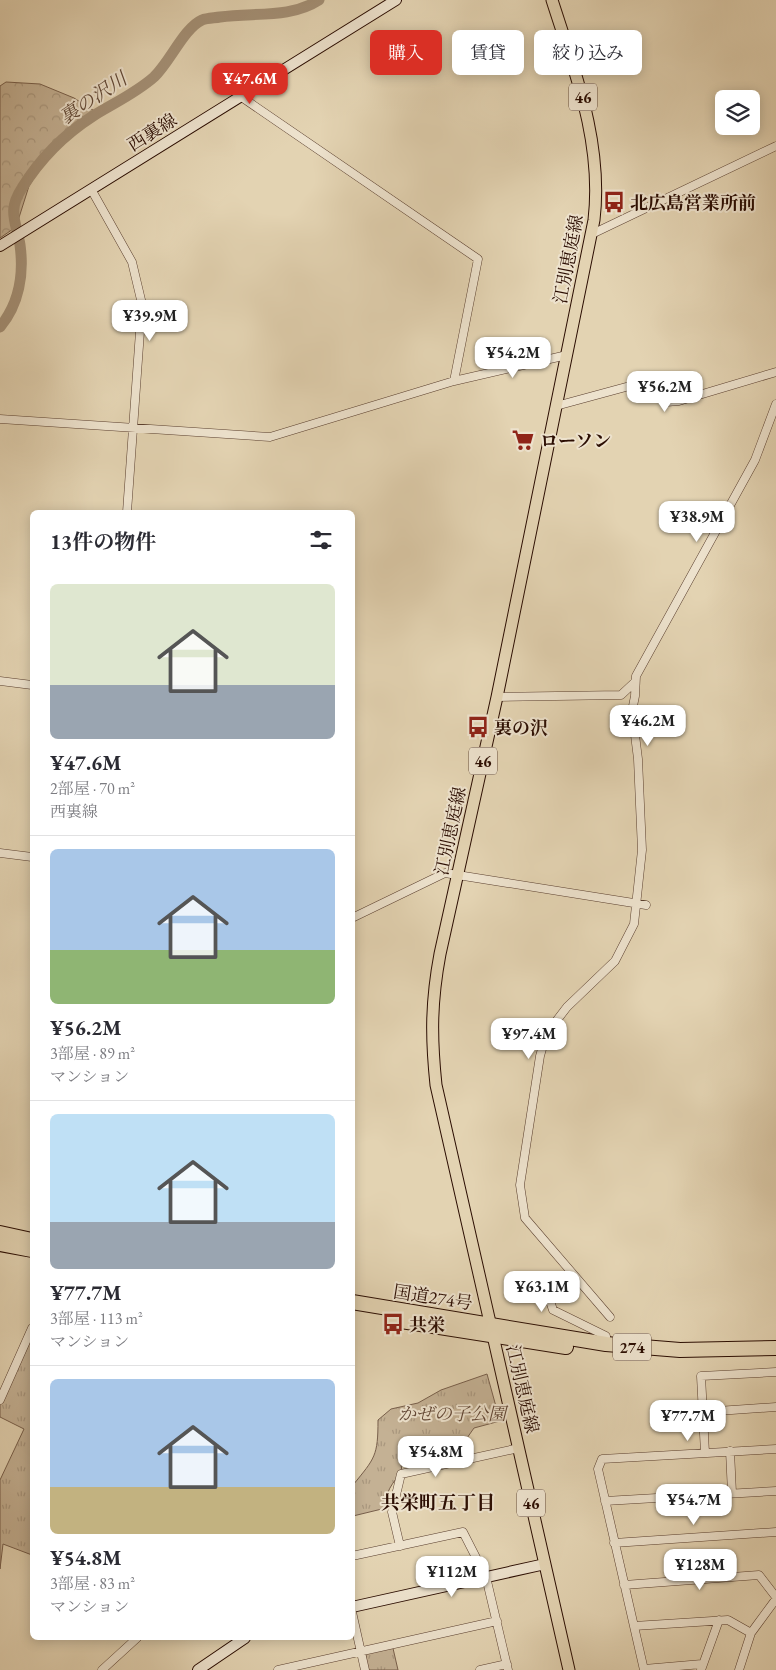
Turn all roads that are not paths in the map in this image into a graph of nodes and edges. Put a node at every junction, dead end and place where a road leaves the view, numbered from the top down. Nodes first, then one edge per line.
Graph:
1 (396, 0) edge
2 (552, 0) edge
3 (240, 96) junction
4 (776, 146) edge
5 (91, 190) junction
6 (592, 234) junction
7 (5, 243) edge
8 (567, 355) junction
9 (776, 372) edge
10 (454, 381) junction
11 (776, 404) edge
12 (556, 406) junction
13 (0, 419) edge
14 (134, 427) junction
15 (127, 510) edge
16 (0, 681) edge
17 (635, 682) junction
18 (30, 685) edge
19 (497, 697) junction
20 (0, 853) edge
21 (30, 857) edge
22 (458, 874) junction
23 (637, 902) junction
24 (646, 905) dead end
25 (355, 917) edge
26 (0, 1233) edge
27 (30, 1240) edge
28 (0, 1244) edge
29 (30, 1250) edge
30 (558, 1278) dead end
31 (355, 1303) edge
32 (355, 1312) edge
33 (610, 1318) dead end
34 (490, 1330) junction
35 (30, 1332) edge
36 (606, 1344) junction
37 (776, 1348) edge
38 (776, 1357) edge
39 (776, 1372) edge
40 (0, 1400) edge
41 (776, 1407) edge
42 (703, 1412) junction
43 (519, 1448) junction
44 (776, 1449) edge
45 (730, 1451) junction
46 (705, 1452) junction
47 (776, 1491) edge
48 (732, 1493) junction
49 (605, 1501) junction
50 (776, 1532) edge
51 (614, 1543) junction
52 (400, 1546) junction
53 (355, 1555) edge
54 (545, 1564) junction
55 (486, 1577) junction
56 (624, 1584) junction
57 (776, 1598) edge
58 (355, 1606) edge
59 (719, 1620) junction
60 (496, 1621) junction
61 (355, 1625) edge
62 (634, 1626) junction
63 (751, 1633) junction
64 (135, 1640) edge
65 (242, 1640) edge
66 (361, 1651) junction
67 (508, 1667) edge
68 (702, 1667) edge
69 (102, 1670) edge
70 (198, 1670) edge
71 (278, 1670) edge
72 (366, 1670) edge
73 (480, 1670) edge
74 (570, 1670) edge
75 (644, 1670) edge
76 (739, 1670) edge

1 - 3 street, 西裏線
2 - 6 main road, 江別恵庭線 / 46
3 - 5 street, 西裏線
3 - 10 street
4 - 6 street
5 - 7 street, 西裏線
5 - 14 street
6 - 8 main road, 江別恵庭線 / 46
8 - 10 street
8 - 12 main road, 江別恵庭線 / 46
9 - 12 street
10 - 14 street
11 - 17 street
12 - 19 main road, 江別恵庭線 / 46
13 - 14 street
14 - 15 street
16 - 18 street
17 - 19 street
17 - 23 street
19 - 22 main road, 江別恵庭線 / 46
20 - 21 street
22 - 23 street
22 - 25 street
22 - 34 main road, 江別恵庭線 / 46
23 - 24 street
23 - 33 street
26 - 27 highway
28 - 29 highway
30 - 36 street
31 - 34 highway, 国道274号 / 274
32 - 34 highway, 国道274号 / 274
34 - 36 highway, 国道274号 / 274
34 - 38 highway, 国道274号 / 274
34 - 43 main road, 江別恵庭線 / 46
35 - 40 street
36 - 37 highway, 国道274号 / 274
39 - 42 street
41 - 42 street
42 - 46 street
43 - 52 street
43 - 54 main road, 江別恵庭線 / 46
44 - 45 street
45 - 46 street
45 - 48 street
46 - 49 street
47 - 48 street
48 - 49 street
49 - 51 street
50 - 51 street
51 - 56 street
52 - 53 street
52 - 55 street
54 - 55 street
54 - 74 main road, 江別恵庭線 / 46
55 - 58 street
55 - 60 street
56 - 57 street
56 - 62 street
57 - 63 street
59 - 62 street
59 - 63 street
59 - 68 street
60 - 66 street
60 - 67 street
61 - 66 street
62 - 75 street
63 - 76 street
64 - 69 street
65 - 70 street
66 - 71 street
66 - 72 street
67 - 73 street
68 - 75 street

